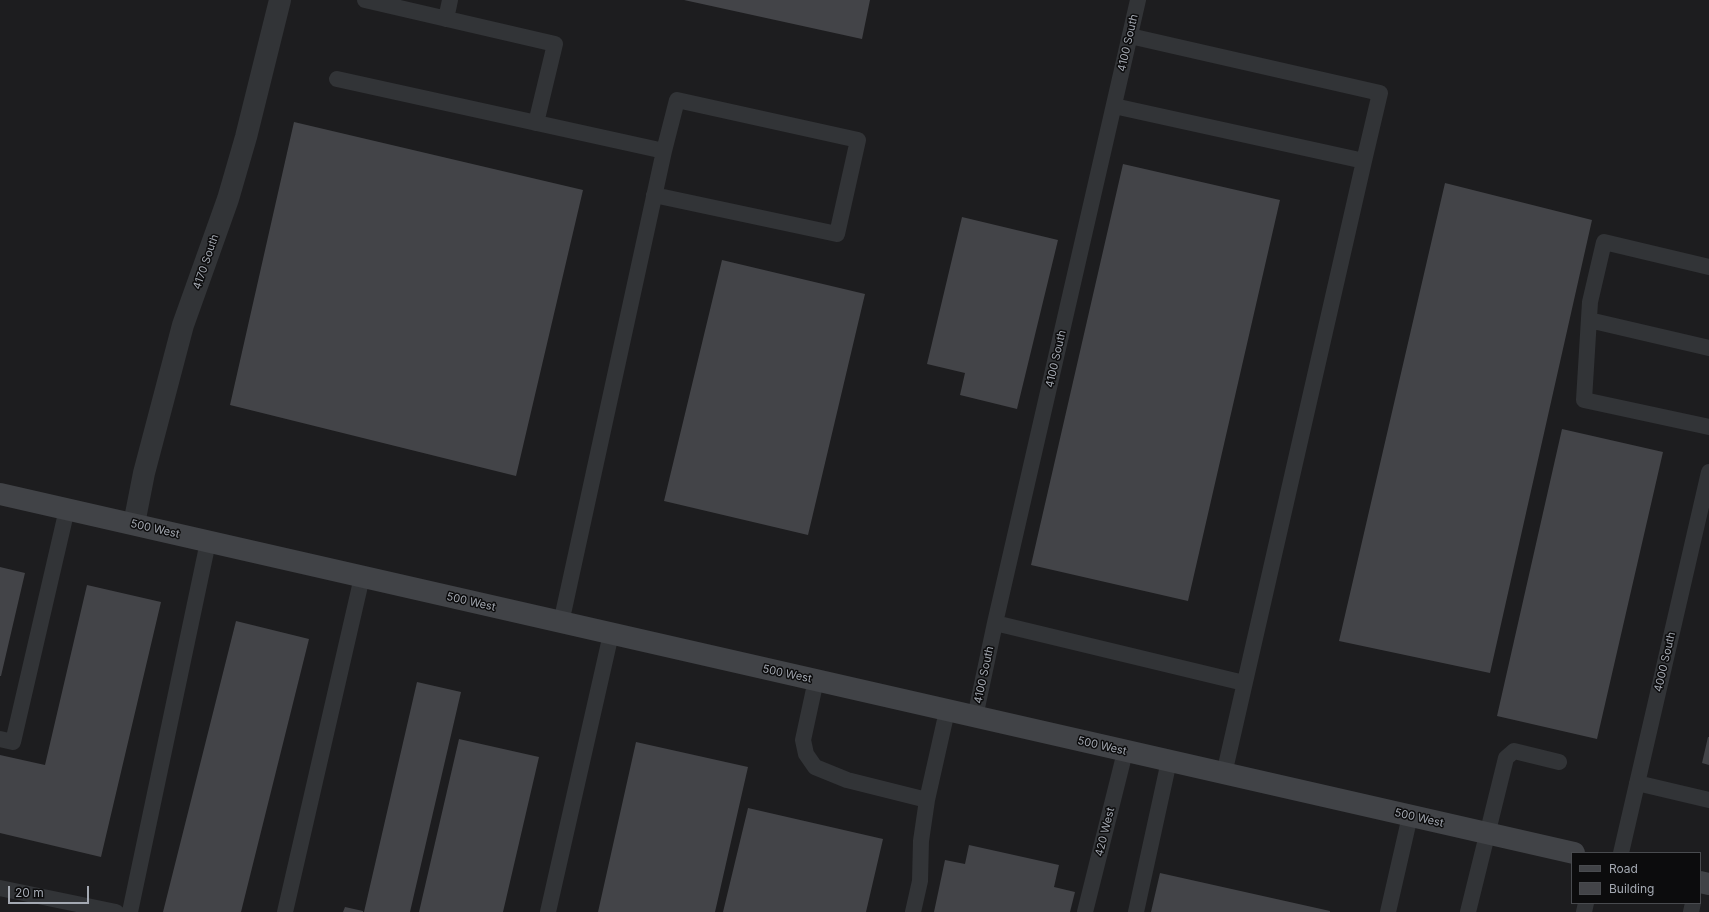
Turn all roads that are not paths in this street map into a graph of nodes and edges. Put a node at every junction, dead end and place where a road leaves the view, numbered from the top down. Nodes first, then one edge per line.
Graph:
1 (280, 0) edge
2 (366, 0) edge
3 (450, 0) edge
4 (1138, 0) edge
5 (446, 19) junction
6 (1130, 36) junction
7 (336, 79) dead end
8 (1114, 106) junction
9 (536, 123) junction
10 (664, 151) junction
11 (1364, 161) junction
12 (654, 195) junction
13 (1709, 267) edge
14 (1589, 320) junction
15 (1709, 348) edge
16 (1709, 427) edge
17 (1709, 472) edge
18 (0, 494) edge
19 (67, 509) junction
20 (134, 524) junction
21 (208, 542) junction
22 (362, 577) junction
23 (561, 623) junction
24 (995, 623) junction
25 (611, 634) junction
26 (816, 680) junction
27 (1244, 683) junction
28 (946, 711) junction
29 (975, 718) junction
30 (0, 739) edge
31 (1125, 752) junction
32 (1169, 761) junction
33 (1559, 762) dead end
34 (1224, 774) junction
35 (1638, 784) junction
36 (927, 800) junction
37 (1709, 800) edge
38 (1410, 816) junction
39 (1489, 834) junction
40 (1571, 852) edge
41 (1621, 852) edge
42 (0, 888) edge
43 (116, 912) edge
44 (130, 912) edge
45 (285, 912) edge
46 (548, 912) edge
47 (913, 912) edge
48 (1085, 912) edge
49 (1136, 912) edge
50 (1388, 912) edge
51 (1468, 912) edge

1 - 20 street, 4170 South
2 - 5 lane
3 - 5 lane
4 - 6 lane, 4100 South
5 - 9 lane
6 - 8 lane, 4100 South
6 - 11 lane
7 - 9 lane
8 - 11 lane
8 - 24 lane, 4100 South
9 - 10 lane
10 - 12 lane
10 - 12 lane
11 - 27 lane
12 - 23 lane
13 - 14 lane
14 - 15 lane
14 - 16 lane
17 - 35 lane, 4000 South
18 - 19 main road, 500 West
19 - 20 main road, 500 West
19 - 30 lane
20 - 21 main road, 500 West
21 - 22 main road, 500 West
21 - 44 lane
22 - 23 main road, 500 West
22 - 45 lane
23 - 25 main road, 500 West
24 - 27 lane
24 - 29 lane, 4100 South
25 - 26 main road, 500 West
25 - 46 lane
26 - 28 main road, 500 West
26 - 36 lane
27 - 34 lane
28 - 29 main road, 500 West
28 - 36 lane
29 - 31 main road, 500 West
31 - 32 main road, 500 West
31 - 48 lane, 420 West
32 - 34 main road, 500 West
32 - 49 lane
33 - 39 lane
34 - 38 main road, 500 West
35 - 37 lane
35 - 41 lane, 4000 South
36 - 47 lane
38 - 39 main road, 500 West
38 - 50 lane
39 - 40 main road, 500 West
39 - 51 lane
42 - 43 lane

